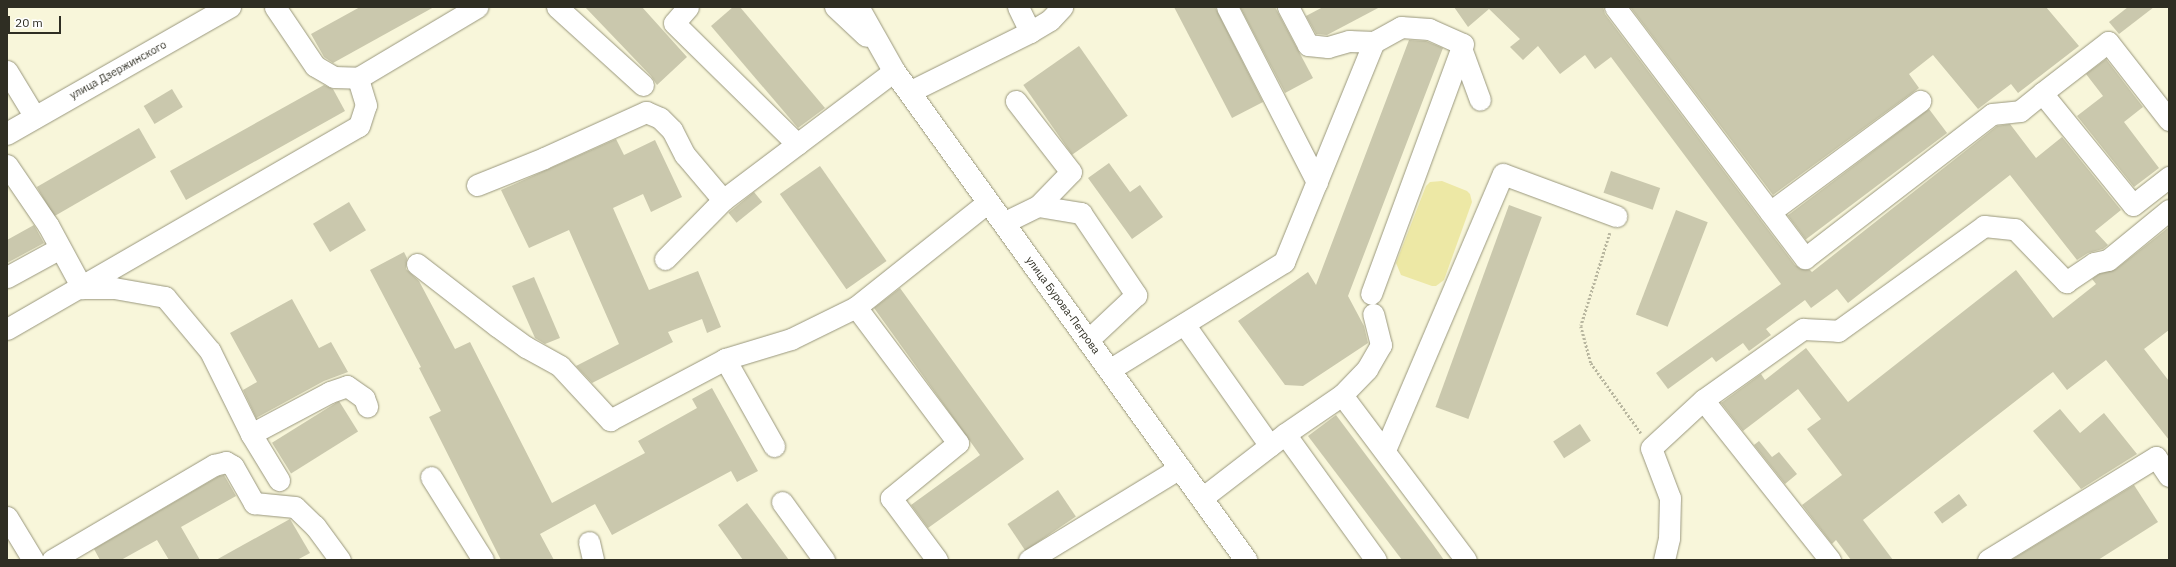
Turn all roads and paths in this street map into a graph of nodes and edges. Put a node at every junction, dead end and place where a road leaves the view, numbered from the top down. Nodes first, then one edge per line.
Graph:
1 (230, 7) edge
2 (275, 7) edge
3 (477, 7) edge
4 (557, 7) edge
5 (688, 7) edge
6 (836, 7) edge
7 (858, 7) edge
8 (1018, 7) edge
9 (1062, 7) edge
10 (1227, 7) edge
11 (1288, 7) edge
12 (1615, 7) edge
13 (1030, 32) junction
14 (1374, 42) junction
15 (1461, 48) junction
16 (880, 49) junction
17 (7, 71) edge
18 (894, 71) junction
19 (358, 78) junction
20 (643, 85) dead end
21 (909, 92) junction
22 (2042, 93) junction
23 (1480, 100) dead end
24 (1016, 101) dead end
25 (1920, 101) dead end
26 (35, 117) junction
27 (2169, 120) edge
28 (7, 134) edge
29 (797, 144) junction
30 (7, 164) edge
31 (2169, 177) edge
32 (1317, 182) junction
33 (477, 185) dead end
34 (723, 200) junction
35 (988, 202) junction
36 (1038, 206) junction
37 (2169, 210) edge
38 (1770, 212) junction
39 (1616, 216) joint
40 (1003, 223) junction
41 (60, 248) junction
42 (664, 259) dead end
43 (417, 264) dead end
44 (7, 277) edge
45 (82, 288) junction
46 (856, 307) junction
47 (1184, 324) junction
48 (7, 329) edge
49 (1088, 340) junction
50 (725, 359) junction
51 (1109, 370) junction
52 (1342, 395) junction
53 (1703, 400) junction
54 (367, 406) dead end
55 (251, 434) junction
56 (1278, 440) junction
57 (774, 446) dead end
58 (1651, 448) junction
59 (1384, 450) junction
60 (2162, 452) edge
61 (1180, 468) junction
62 (2169, 476) edge
63 (431, 477) dead end
64 (279, 480) dead end
65 (1202, 498) junction
66 (782, 502) dead end
67 (7, 517) edge
68 (1824, 559) edge
69 (32, 560) edge
70 (52, 560) edge
71 (340, 560) edge
72 (483, 560) edge
73 (824, 560) edge
74 (937, 560) edge
75 (1029, 560) edge
76 (1246, 560) edge
77 (1376, 560) edge
78 (1466, 560) edge
79 (1664, 560) edge
80 (1988, 560) edge

1 - 26 main road, улица Дзержинского
2 - 19 lane
3 - 19 lane
4 - 20 lane
5 - 29 lane
6 - 16 main road, улица Бурова-Петрова
7 - 16 main road, улица Бурова-Петрова
8 - 13 lane
9 - 13 lane
10 - 32 lane
11 - 14 lane
12 - 38 lane
13 - 21 lane
14 - 15 lane
14 - 32 lane
15 - 23 lane
15 - 52 lane
16 - 18 main road, улица Бурова-Петрова
17 - 26 lane
18 - 21 main road, улица Бурова-Петрова
18 - 29 lane
19 - 45 lane
21 - 35 main road, улица Бурова-Петрова
22 - 27 lane
22 - 31 lane
22 - 38 lane
24 - 36 lane
25 - 38 lane
26 - 28 main road, улица Дзержинского
29 - 34 lane
30 - 41 lane
32 - 47 lane
33 - 34 lane
34 - 42 lane
35 - 40 main road, улица Бурова-Петрова
35 - 46 lane
36 - 40 lane
36 - 49 lane
37 - 53 lane
39 - 58 path
39 - 59 lane
40 - 49 main road, улица Бурова-Петрова
41 - 44 lane
41 - 45 lane
43 - 50 lane
45 - 48 lane
45 - 55 lane
46 - 50 lane
46 - 74 lane
47 - 51 lane
47 - 56 lane
49 - 51 main road, улица Бурова-Петрова
50 - 57 lane
51 - 61 main road, улица Бурова-Петрова
52 - 56 lane
52 - 59 lane
53 - 58 lane
53 - 68 lane
54 - 55 lane
55 - 64 lane
56 - 65 lane
56 - 77 lane
58 - 79 lane
59 - 78 lane
60 - 62 lane
60 - 80 lane
61 - 65 main road, улица Бурова-Петрова
61 - 75 lane
63 - 72 lane
65 - 76 main road, улица Бурова-Петрова
66 - 73 lane
67 - 69 lane
70 - 71 lane

